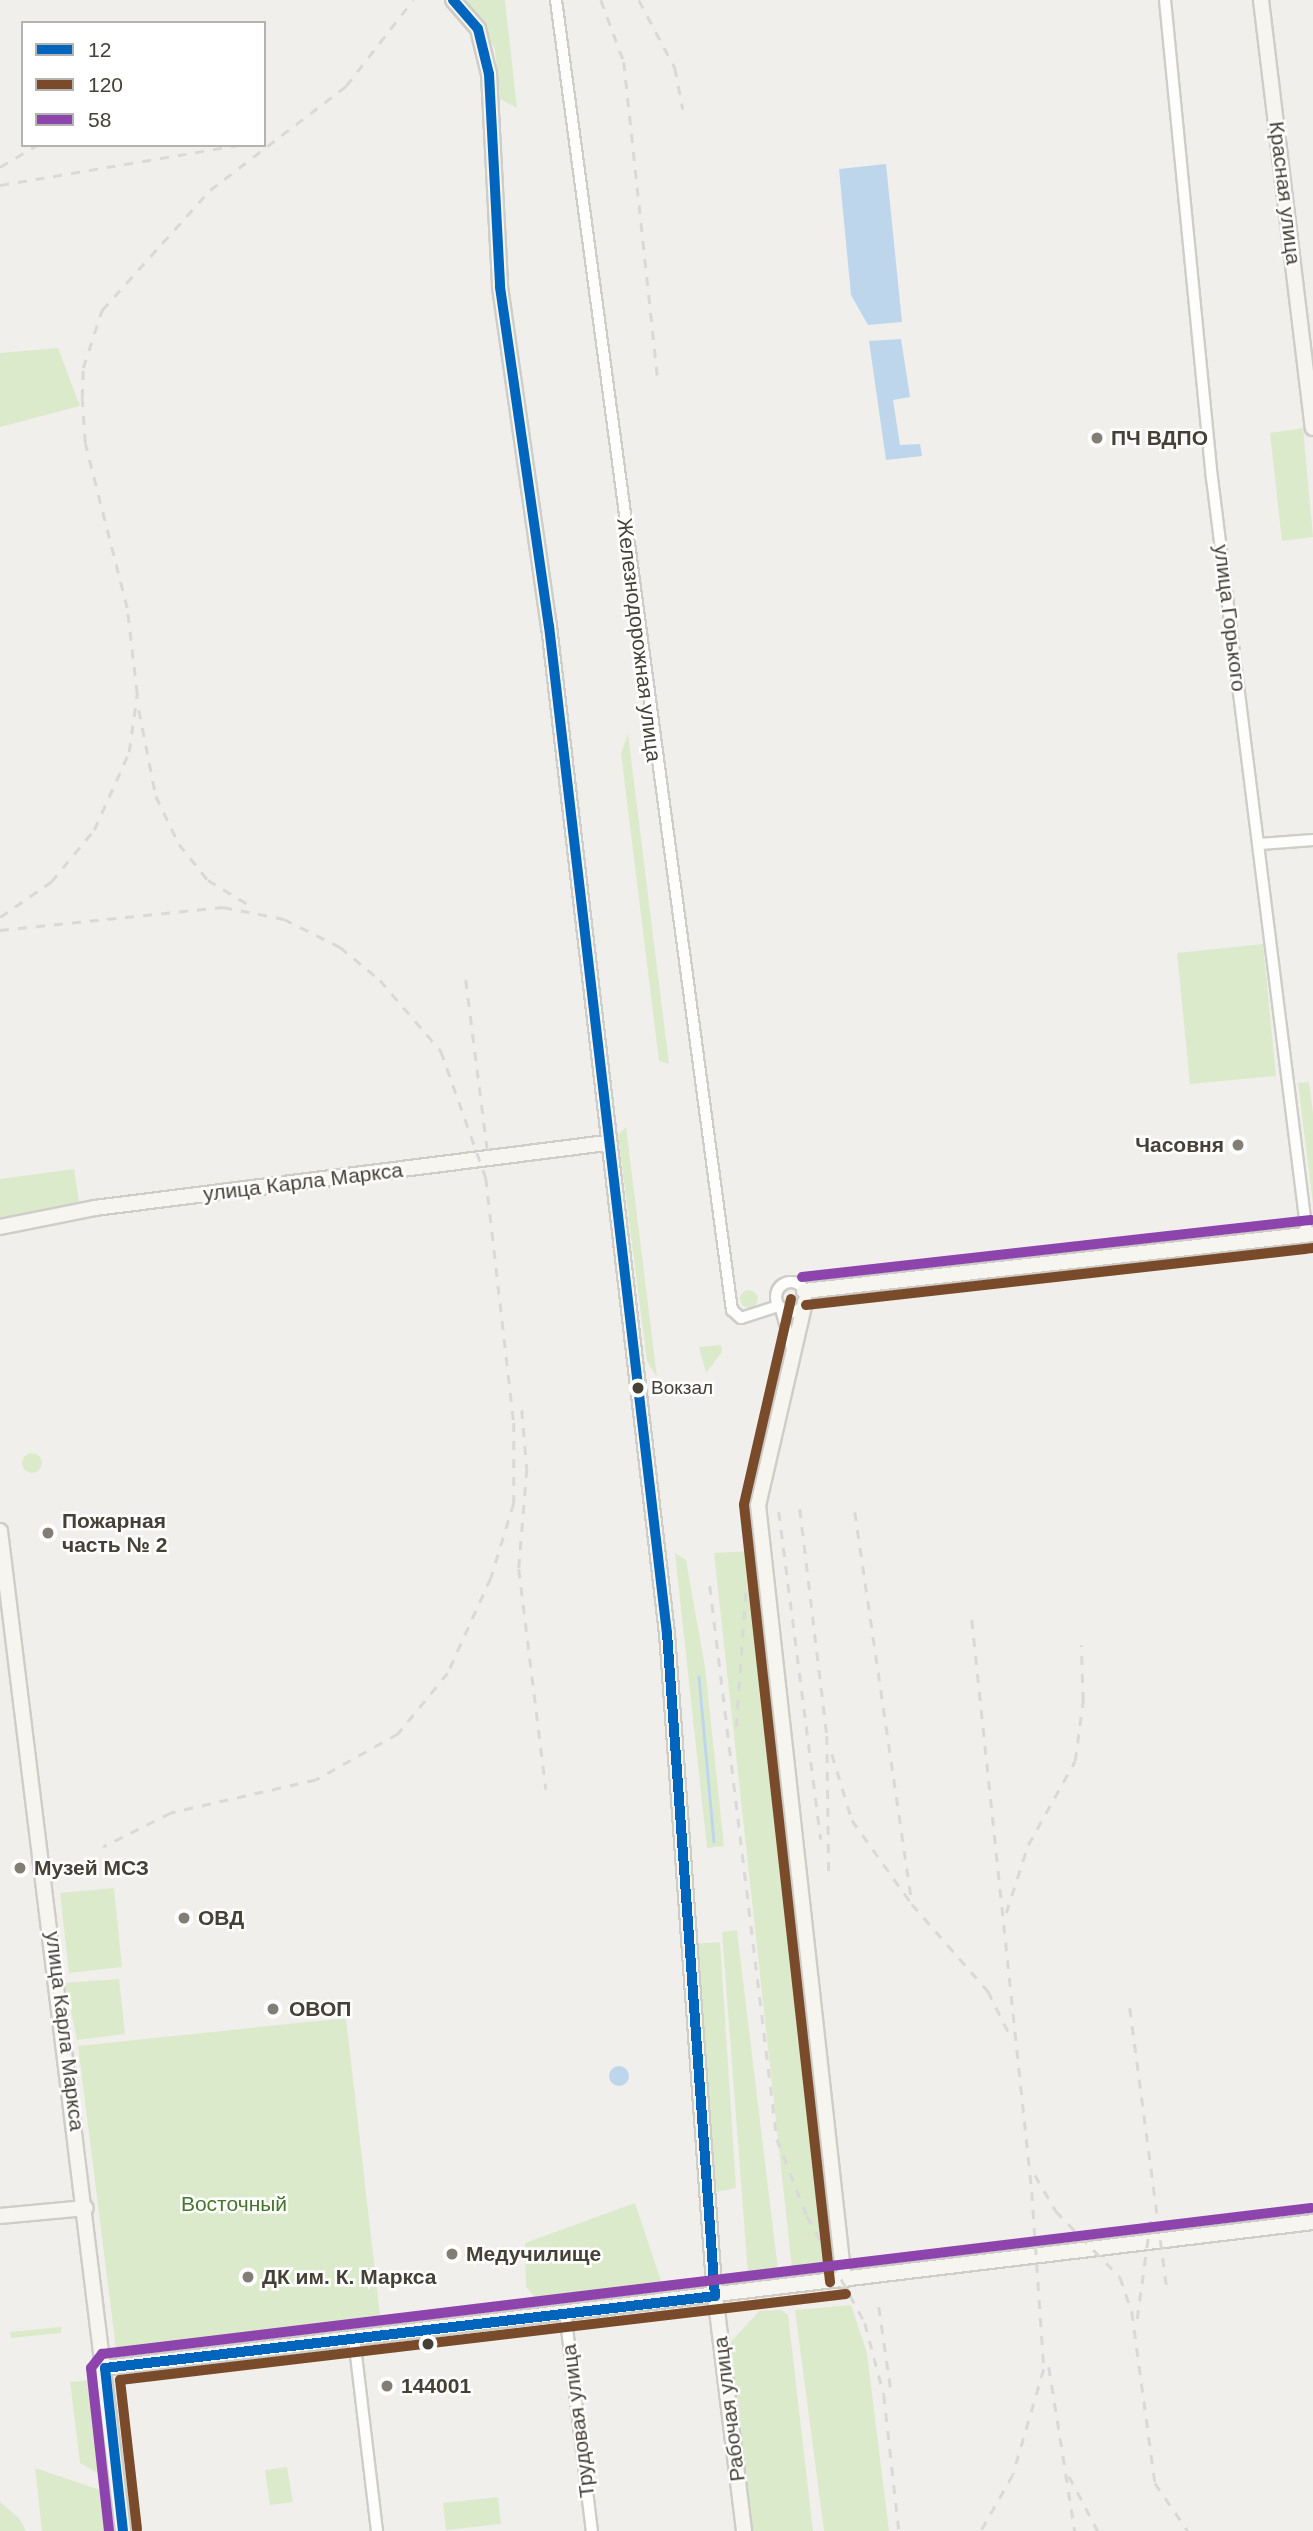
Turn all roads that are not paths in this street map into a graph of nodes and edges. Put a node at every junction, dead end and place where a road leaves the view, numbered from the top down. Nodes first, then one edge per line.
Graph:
1 (453, 0) edge
2 (556, 0) edge
3 (1165, 0) edge
4 (1261, 0) edge
5 (1309, 347) edge
6 (1313, 428) edge
7 (1313, 840) edge
8 (1260, 844) junction
9 (607, 1143) junction
10 (0, 1227) edge
11 (1310, 1234) edge
12 (805, 1296) junction
13 (780, 1308) junction
14 (794, 1357) junction
15 (0, 1531) edge
16 (86, 2207) junction
17 (0, 2216) edge
18 (1313, 2222) edge
19 (844, 2280) junction
20 (715, 2296) junction
21 (565, 2312) junction
22 (354, 2338) junction
23 (105, 2368) junction
24 (124, 2531) edge
25 (377, 2531) edge
26 (592, 2531) edge
27 (744, 2531) edge

1 - 9 street, Рабочая улица
2 - 13 street, Железнодорожная улица
3 - 8 street, улица Горького
4 - 5 street, Красная улица
5 - 6 street, Красная улица
7 - 8 street
8 - 11 street, улица Горького
9 - 10 street, улица Карла Маркса
9 - 20 street, Рабочая улица
11 - 12 street
12 - 13 street
12 - 13 street
12 - 14 street
13 - 14 street
14 - 19 street
15 - 16 street, улица Карла Маркса
16 - 17 street
16 - 23 street, улица Карла Маркса
18 - 19 street
19 - 20 street
20 - 21 street
20 - 27 street, Рабочая улица
21 - 22 street
21 - 26 street, Трудовая улица
22 - 23 street
22 - 25 street
23 - 24 street, улица Карла Маркса

